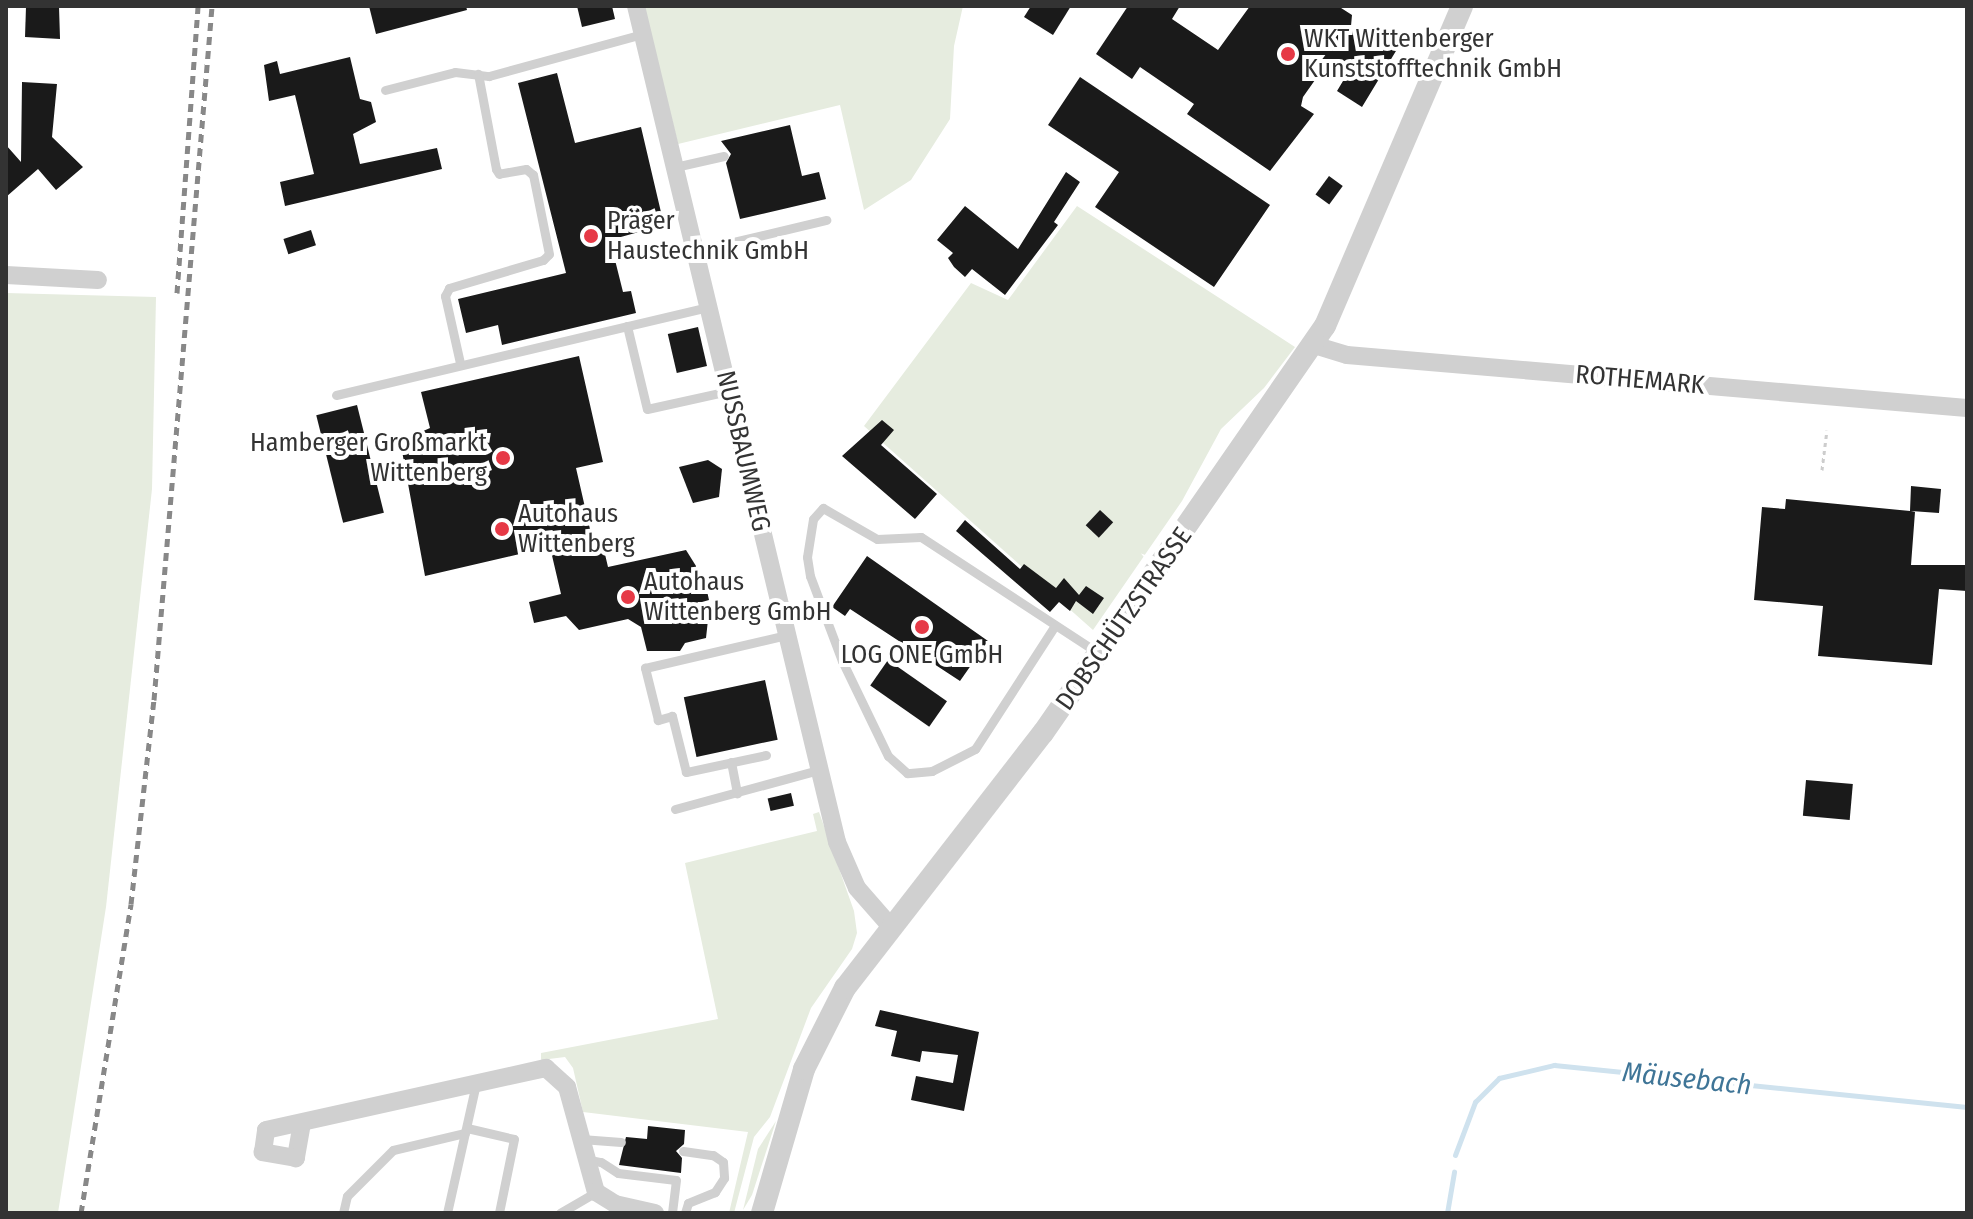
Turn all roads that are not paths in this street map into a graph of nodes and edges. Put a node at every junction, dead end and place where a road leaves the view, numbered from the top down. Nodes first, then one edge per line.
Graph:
1 (636, 6) edge
2 (1462, 6) edge
3 (643, 34) junction
4 (478, 74) junction
5 (385, 90) dead end
6 (724, 156) dead end
7 (675, 167) junction
8 (826, 220) dead end
9 (695, 251) junction
10 (6, 275) edge
11 (98, 280) dead end
12 (709, 307) junction
13 (627, 326) junction
14 (1314, 345) junction
15 (460, 363) junction
16 (729, 391) junction
17 (336, 395) dead end
18 (1967, 408) edge
19 (1054, 627) junction
20 (787, 635) junction
21 (1100, 654) junction
22 (766, 755) dead end
23 (731, 762) junction
24 (819, 770) junction
25 (737, 793) junction
26 (675, 809) dead end
27 (892, 928) junction
28 (476, 1083) junction
29 (302, 1123) dead end
30 (466, 1131) junction
31 (579, 1139) junction
32 (621, 1142) dead end
33 (683, 1151) dead end
34 (584, 1159) junction
35 (596, 1192) junction
36 (343, 1213) edge
37 (447, 1213) edge
38 (499, 1213) edge
39 (560, 1213) edge
40 (655, 1213) edge
41 (672, 1213) edge
42 (685, 1213) edge
43 (762, 1213) edge

1 - 3 street, NUSSBAUMWEG
2 - 14 street, DOBSCHÜTZSTRASSE
3 - 4 lane
3 - 7 street, NUSSBAUMWEG
4 - 5 lane
4 - 15 lane
6 - 7 lane
7 - 9 street, NUSSBAUMWEG
8 - 9 lane
9 - 12 street, NUSSBAUMWEG
10 - 11 street
12 - 13 lane
12 - 16 street, NUSSBAUMWEG
13 - 15 lane
13 - 16 lane
14 - 18 street, ROTHEMARK
14 - 21 street, DOBSCHÜTZSTRASSE
15 - 17 lane
16 - 20 street, NUSSBAUMWEG
19 - 19 lane
19 - 21 lane
20 - 23 lane
20 - 24 street, NUSSBAUMWEG
21 - 27 street, DOBSCHÜTZSTRASSE
22 - 23 lane
23 - 25 lane
24 - 25 lane
24 - 27 street, NUSSBAUMWEG
25 - 26 lane
27 - 43 street, DOBSCHÜTZSTRASSE
28 - 29 street
28 - 30 lane
28 - 31 street
30 - 36 lane
30 - 37 lane
30 - 38 lane
31 - 32 lane
31 - 34 street
33 - 42 lane
34 - 35 street
34 - 41 lane
35 - 39 lane
35 - 40 street

